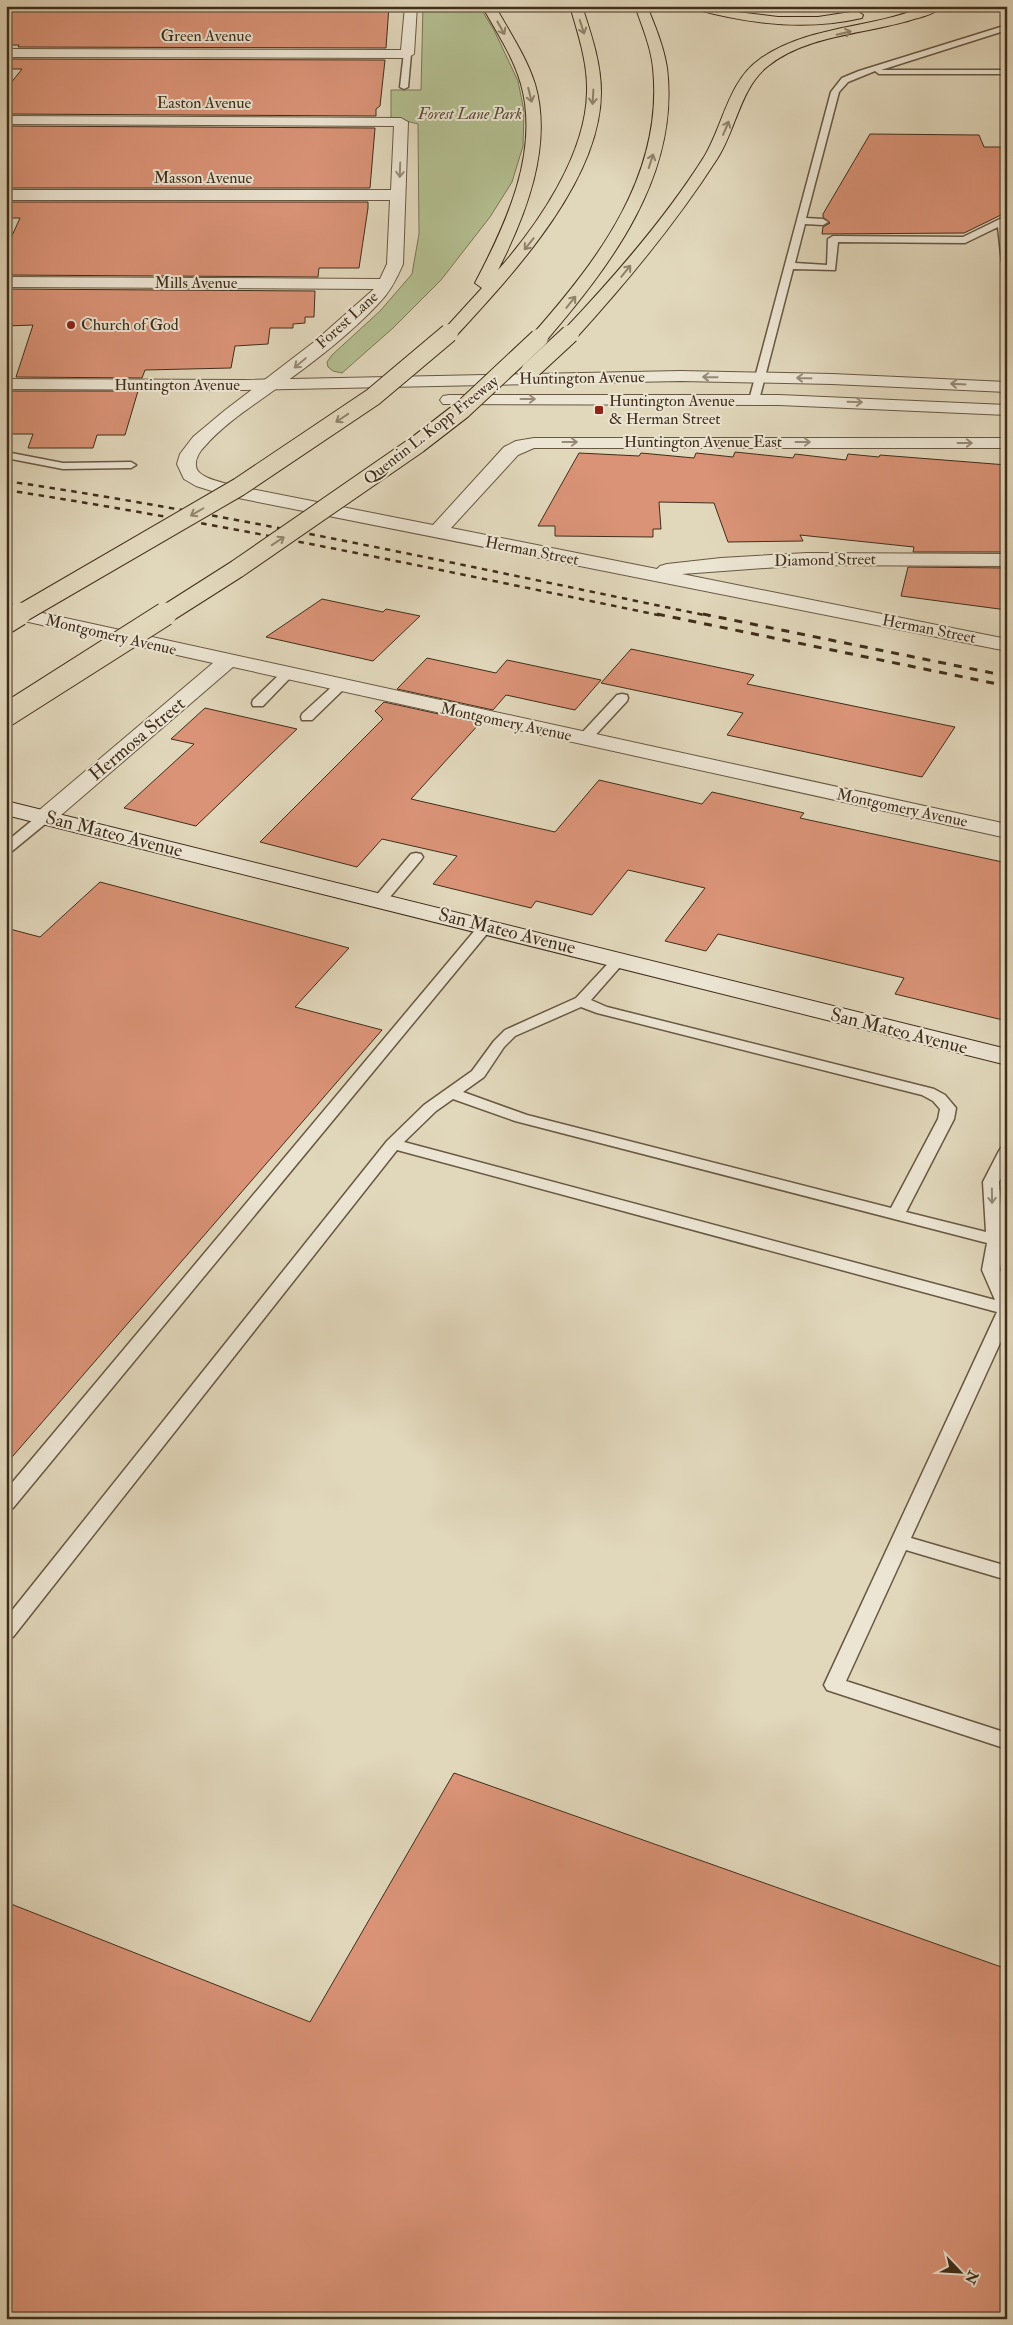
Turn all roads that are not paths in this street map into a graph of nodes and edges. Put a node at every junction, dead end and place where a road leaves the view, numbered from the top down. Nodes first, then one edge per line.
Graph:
1 (411, 6) edge
2 (488, 6) edge
3 (576, 6) edge
4 (641, 6) edge
5 (699, 6) edge
6 (936, 6) edge
7 (870, 12) dead end
8 (1007, 27) edge
9 (6, 54) edge
10 (407, 54) junction
11 (862, 72) junction
12 (1007, 72) edge
13 (404, 87) dead end
14 (6, 120) edge
15 (402, 122) joint
16 (6, 195) edge
17 (399, 195) junction
18 (801, 221) junction
19 (988, 221) dead end
20 (1004, 221) edge
21 (823, 222) dead end
22 (1007, 262) edge
23 (790, 266) junction
24 (6, 282) edge
25 (385, 284) junction
26 (449, 333) junction
27 (759, 377) junction
28 (6, 384) edge
29 (273, 384) junction
30 (1007, 387) edge
31 (6, 395) edge
32 (251, 400) junction
33 (398, 400) dead end
34 (428, 400) dead end
35 (754, 400) junction
36 (1007, 410) edge
37 (1007, 443) edge
38 (6, 455) edge
39 (131, 465) dead end
40 (346, 495) junction
41 (436, 533) junction
42 (149, 539) junction
43 (1007, 560) edge
44 (237, 569) junction
45 (643, 573) junction
46 (6, 611) edge
47 (6, 622) edge
48 (1007, 644) edge
49 (228, 661) junction
50 (287, 674) junction
51 (340, 686) junction
52 (622, 698) dead end
53 (258, 703) dead end
54 (6, 715) edge
55 (307, 717) dead end
56 (6, 732) edge
57 (584, 739) junction
58 (6, 808) edge
59 (45, 817) junction
60 (1007, 831) edge
61 (6, 849) edge
62 (416, 857) dead end
63 (380, 900) junction
64 (486, 926) junction
65 (620, 960) junction
66 (581, 1001) junction
67 (1007, 1057) edge
68 (452, 1093) junction
69 (393, 1144) junction
70 (1007, 1151) edge
71 (896, 1214) junction
72 (996, 1240) junction
73 (1007, 1308) edge
74 (6, 1503) edge
75 (899, 1541) junction
76 (1007, 1574) edge
77 (6, 1632) edge
78 (1007, 1741) edge

1 - 10 street
2 -> 26 highway
3 -> 26 highway
40 -> 4 highway, Quentin L. Kopp Freeway, bridge
5 - 7 highway
40 -> 6 highway, bridge
8 - 11 lane
9 - 10 street, Green Avenue
10 - 13 lane
11 - 12 lane
11 - 18 lane
14 - 15 street, Easton Avenue
15 -> 17 street, Forest Lane
16 - 17 street, Masson Avenue
17 - 25 street, Forest Lane
18 - 21 lane
18 - 23 lane
19 - 20 lane
20 - 22 lane
20 - 23 lane
23 - 27 lane
24 - 25 street, Mills Avenue
25 -> 29 street, Forest Lane
26 -> 42 highway, bridge
27 -> 29 street, Huntington Avenue
30 -> 27 street, Huntington Avenue
27 - 35 lane
28 - 29 street, Huntington Avenue
29 - 32 street, Herman Street
31 - 32 street, Huntington Avenue
32 - 33 street, Huntington Avenue
32 - 41 street, Herman Street
34 -> 35 street, Huntington Avenue
35 -> 36 street, Huntington Avenue
41 -> 37 street, Huntington Avenue East
38 - 39 lane
44 -> 40 highway, Quentin L. Kopp Freeway, bridge
41 - 45 street, Herman Street
42 - 46 highway, bridge
42 - 47 highway, bridge
43 - 45 street, Diamond Street
44 - 54 highway, Quentin L. Kopp Freeway, bridge
44 - 56 highway, bridge
45 - 48 street, Herman Street
46 - 49 street, Montgomery Avenue
49 - 50 street, Montgomery Avenue
49 - 59 street, Hermosa Street
50 - 51 street, Montgomery Avenue
50 - 53 lane
51 - 55 lane
51 - 57 street, Montgomery Avenue
52 - 57 lane
57 - 60 street, Montgomery Avenue
58 - 59 street, San Mateo Avenue
59 - 61 lane
59 - 63 street, San Mateo Avenue
62 - 63 lane
63 - 64 street, San Mateo Avenue
64 - 65 street, San Mateo Avenue
64 - 74 lane
65 - 66 lane
65 - 67 street, San Mateo Avenue
66 - 68 lane
66 - 71 lane
68 - 69 lane
68 - 71 lane
69 - 73 lane
69 - 77 lane
70 -> 72 lane
71 - 72 lane
72 - 73 lane
73 - 75 lane
75 - 76 lane
75 - 78 lane

